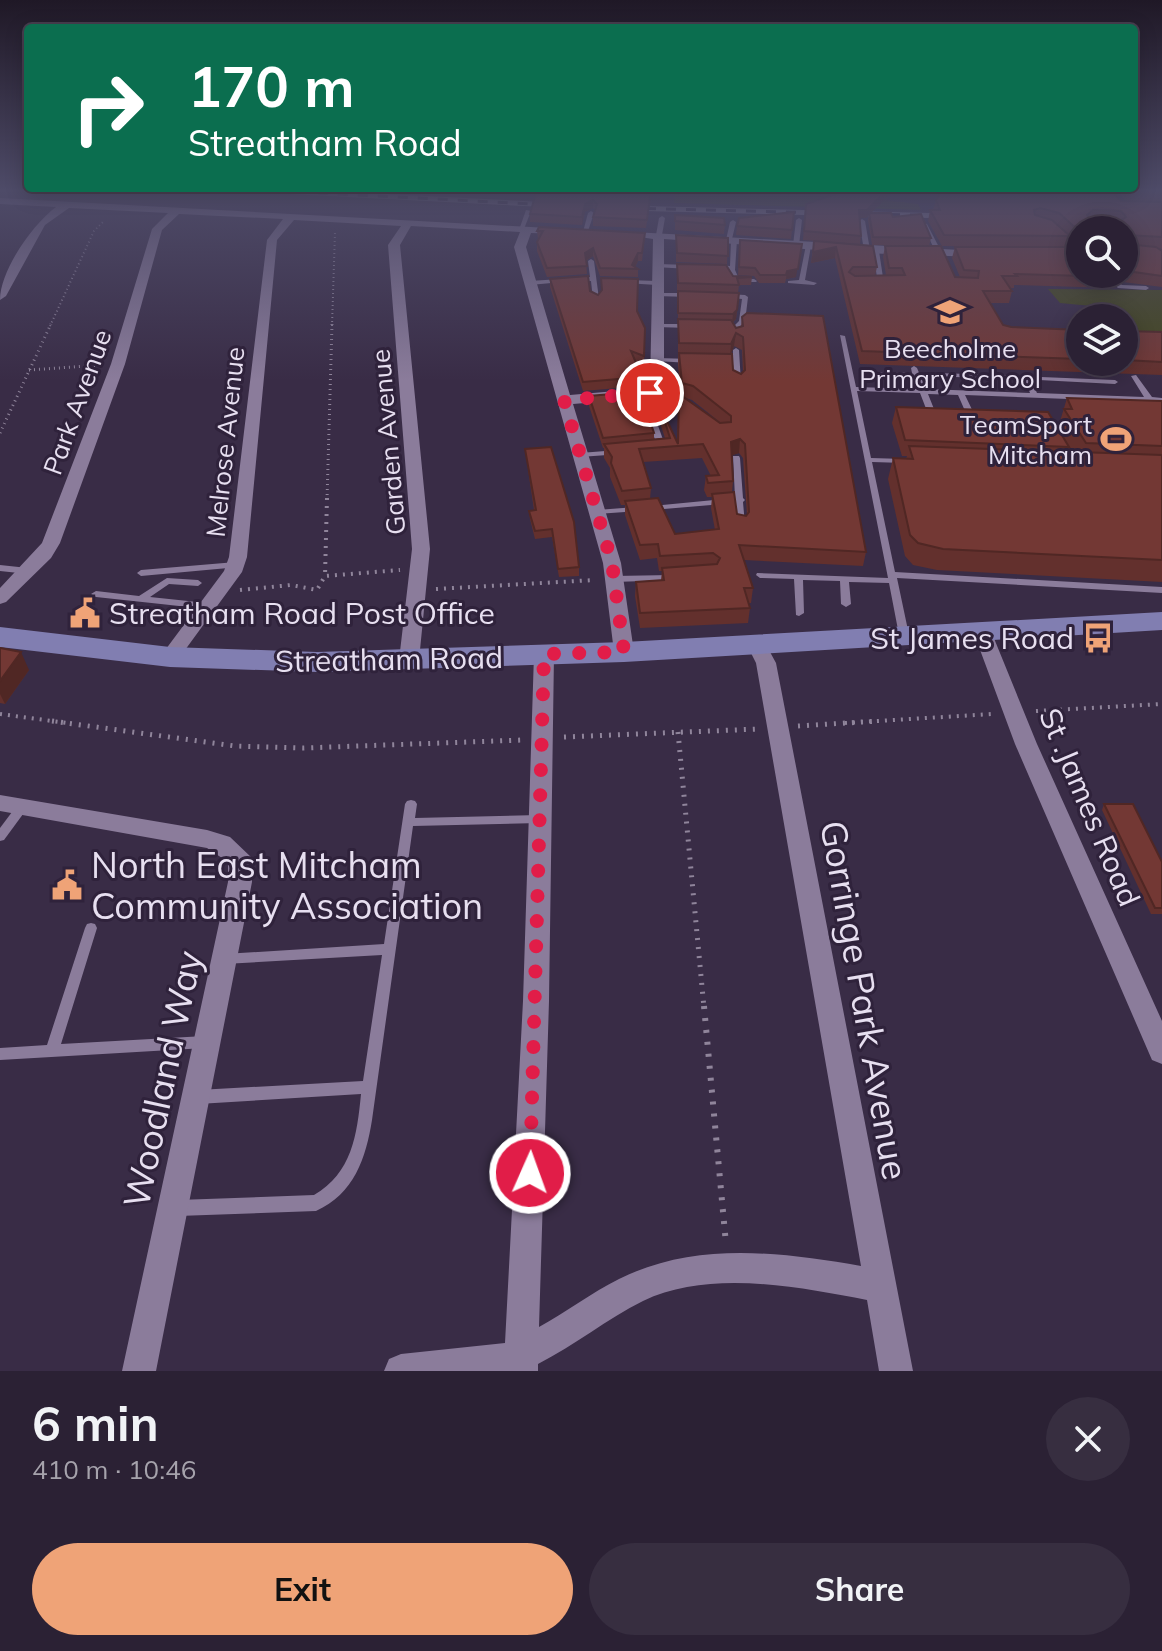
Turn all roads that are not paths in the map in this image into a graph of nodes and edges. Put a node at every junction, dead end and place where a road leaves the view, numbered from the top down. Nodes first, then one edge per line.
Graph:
1 (24, 253) edge
2 (150, 253) edge
3 (271, 253) edge
4 (395, 253) edge
5 (522, 253) edge
6 (658, 253) edge
7 (732, 253) edge
8 (802, 253) edge
9 (872, 253) edge
10 (900, 253) edge
11 (942, 253) edge
12 (987, 254) edge
13 (944, 256) junction
14 (591, 261) edge
15 (657, 266) junction
16 (733, 269) junction
17 (594, 280) junction
18 (608, 282) edge
19 (621, 282) edge
20 (790, 282) edge
21 (802, 282) junction
22 (530, 283) junction
23 (814, 283) dead end
24 (867, 283) edge
25 (881, 284) junction
26 (889, 284) edge
27 (1138, 288) edge
28 (1146, 288) edge
29 (657, 289) junction
30 (746, 294) dead end
31 (0, 296) edge
32 (699, 296) edge
33 (715, 296) edge
34 (596, 299) edge
35 (657, 326) junction
36 (696, 327) edge
37 (722, 327) edge
38 (735, 328) junction
39 (842, 336) dead end
40 (736, 337) edge
41 (736, 350) edge
42 (657, 360) junction
43 (695, 361) edge
44 (709, 361) edge
45 (736, 362) junction
46 (878, 374) dead end
47 (932, 375) dead end
48 (971, 376) junction
49 (1134, 376) edge
50 (1007, 377) dead end
51 (1027, 378) dead end
52 (1041, 379) dead end
53 (1081, 381) junction
54 (1115, 382) dead end
55 (738, 383) edge
56 (856, 389) junction
57 (923, 391) junction
58 (655, 392) junction
59 (961, 393) junction
60 (979, 393) junction
61 (1000, 394) junction
62 (1033, 396) junction
63 (1092, 397) junction
64 (564, 400) junction
65 (1150, 400) junction
66 (1162, 400) edge
67 (1006, 405) dead end
68 (1038, 407) dead end
69 (1156, 408) edge
70 (703, 416) edge
71 (652, 420) edge
72 (935, 421) edge
73 (974, 423) edge
74 (649, 449) edge
75 (622, 451) edge
76 (580, 455) junction
77 (736, 458) dead end
78 (870, 460) junction
79 (917, 462) edge
80 (741, 500) junction
81 (597, 512) junction
82 (741, 525) edge
83 (236, 565) junction
84 (0, 568) edge
85 (28, 571) junction
86 (141, 573) dead end
87 (760, 575) dead end
88 (685, 576) edge
89 (798, 577) junction
90 (894, 578) junction
91 (614, 579) junction
92 (844, 579) junction
93 (198, 583) dead end
94 (1162, 590) edge
95 (96, 594) dead end
96 (0, 598) edge
97 (141, 599) junction
98 (846, 604) dead end
99 (207, 606) junction
100 (799, 613) dead end
101 (1162, 621) edge
102 (982, 631) junction
103 (904, 635) junction
104 (0, 637) edge
105 (757, 645) junction
106 (624, 652) junction
107 (544, 654) junction
108 (170, 657) junction
109 (409, 660) junction
110 (411, 804) dead end
111 (11, 805) edge
112 (539, 819) junction
113 (409, 822) junction
114 (0, 837) edge
115 (91, 928) dead end
116 (390, 949) junction
117 (224, 960) junction
118 (207, 1042) junction
119 (1162, 1051) edge
120 (52, 1052) junction
121 (0, 1054) edge
122 (369, 1087) junction
123 (195, 1097) junction
124 (172, 1208) junction
125 (880, 1286) junction
126 (521, 1362) edge
127 (139, 1371) edge
128 (401, 1371) edge
129 (896, 1371) edge

1 - 31 street
2 - 85 street, Park Avenue
3 - 83 street, Melrose Avenue
4 - 109 street, Garden Avenue
5 - 22 street
6 - 15 street
7 - 16 lane
8 - 21 lane
9 - 25 lane
10 - 13 street
11 - 13 lane
12 - 13 street
14 - 17 lane
15 - 16 lane
15 - 29 street
16 - 30 lane
17 - 18 lane
17 - 22 lane
17 - 34 lane
19 - 29 lane
20 - 21 lane
21 - 23 lane
22 - 64 street
24 - 25 lane
25 - 26 lane
27 - 28 lane
29 - 32 lane
29 - 35 street
33 - 38 lane
35 - 36 lane
35 - 42 street
37 - 38 lane
38 - 40 lane
39 - 56 lane
41 - 45 lane
42 - 43 lane
42 - 58 street
44 - 45 lane
45 - 55 lane
46 - 57 lane
47 - 48 lane
48 - 50 lane
48 - 60 lane
49 - 65 lane
51 - 62 lane
52 - 53 lane
53 - 54 lane
53 - 63 lane
56 - 57 lane
56 - 78 lane
57 - 59 lane
57 - 72 lane
58 - 64 street
58 - 70 lane
59 - 60 lane
59 - 73 lane
60 - 61 lane
61 - 62 lane
61 - 67 lane
62 - 63 lane
62 - 68 lane
63 - 65 lane
64 - 76 street
65 - 66 lane
65 - 69 lane
71 - 74 lane
75 - 76 lane
76 - 81 street
77 - 80 lane
78 - 79 lane
78 - 90 lane
80 - 81 lane
80 - 82 lane
81 - 91 street
83 - 86 lane
83 - 99 street, Melrose Avenue
84 - 85 lane
85 - 96 street, Park Avenue
87 - 89 lane
88 - 91 lane
89 - 92 lane
89 - 100 lane
90 - 92 lane
90 - 94 lane
90 - 103 lane
91 - 106 street
92 - 98 lane
93 - 97 lane
95 - 97 lane
97 - 99 lane
99 - 108 street, Melrose Avenue
101 - 102 main road, Streatham Road
102 - 103 main road, Streatham Road
102 - 119 street, St .James Road
103 - 105 main road, Streatham Road
104 - 108 main road, Streatham Road
105 - 106 main road, Streatham Road
105 - 125 street, Gorringe Park Avenue
106 - 107 main road, Streatham Road
107 - 109 main road, Streatham Road
107 - 112 street
108 - 109 main road, Streatham Road
110 - 113 lane
111 - 114 lane
111 - 117 street, Woodland Way
112 - 113 lane
112 - 126 street
113 - 116 lane
115 - 120 lane
116 - 117 lane
116 - 122 lane
117 - 118 street, Woodland Way
118 - 120 lane
118 - 123 street, Woodland Way
120 - 121 lane
122 - 123 lane
122 - 124 lane
123 - 124 street, Woodland Way
124 - 127 street, Woodland Way
125 - 126 street
125 - 129 street, Gorringe Park Avenue
126 - 128 street

